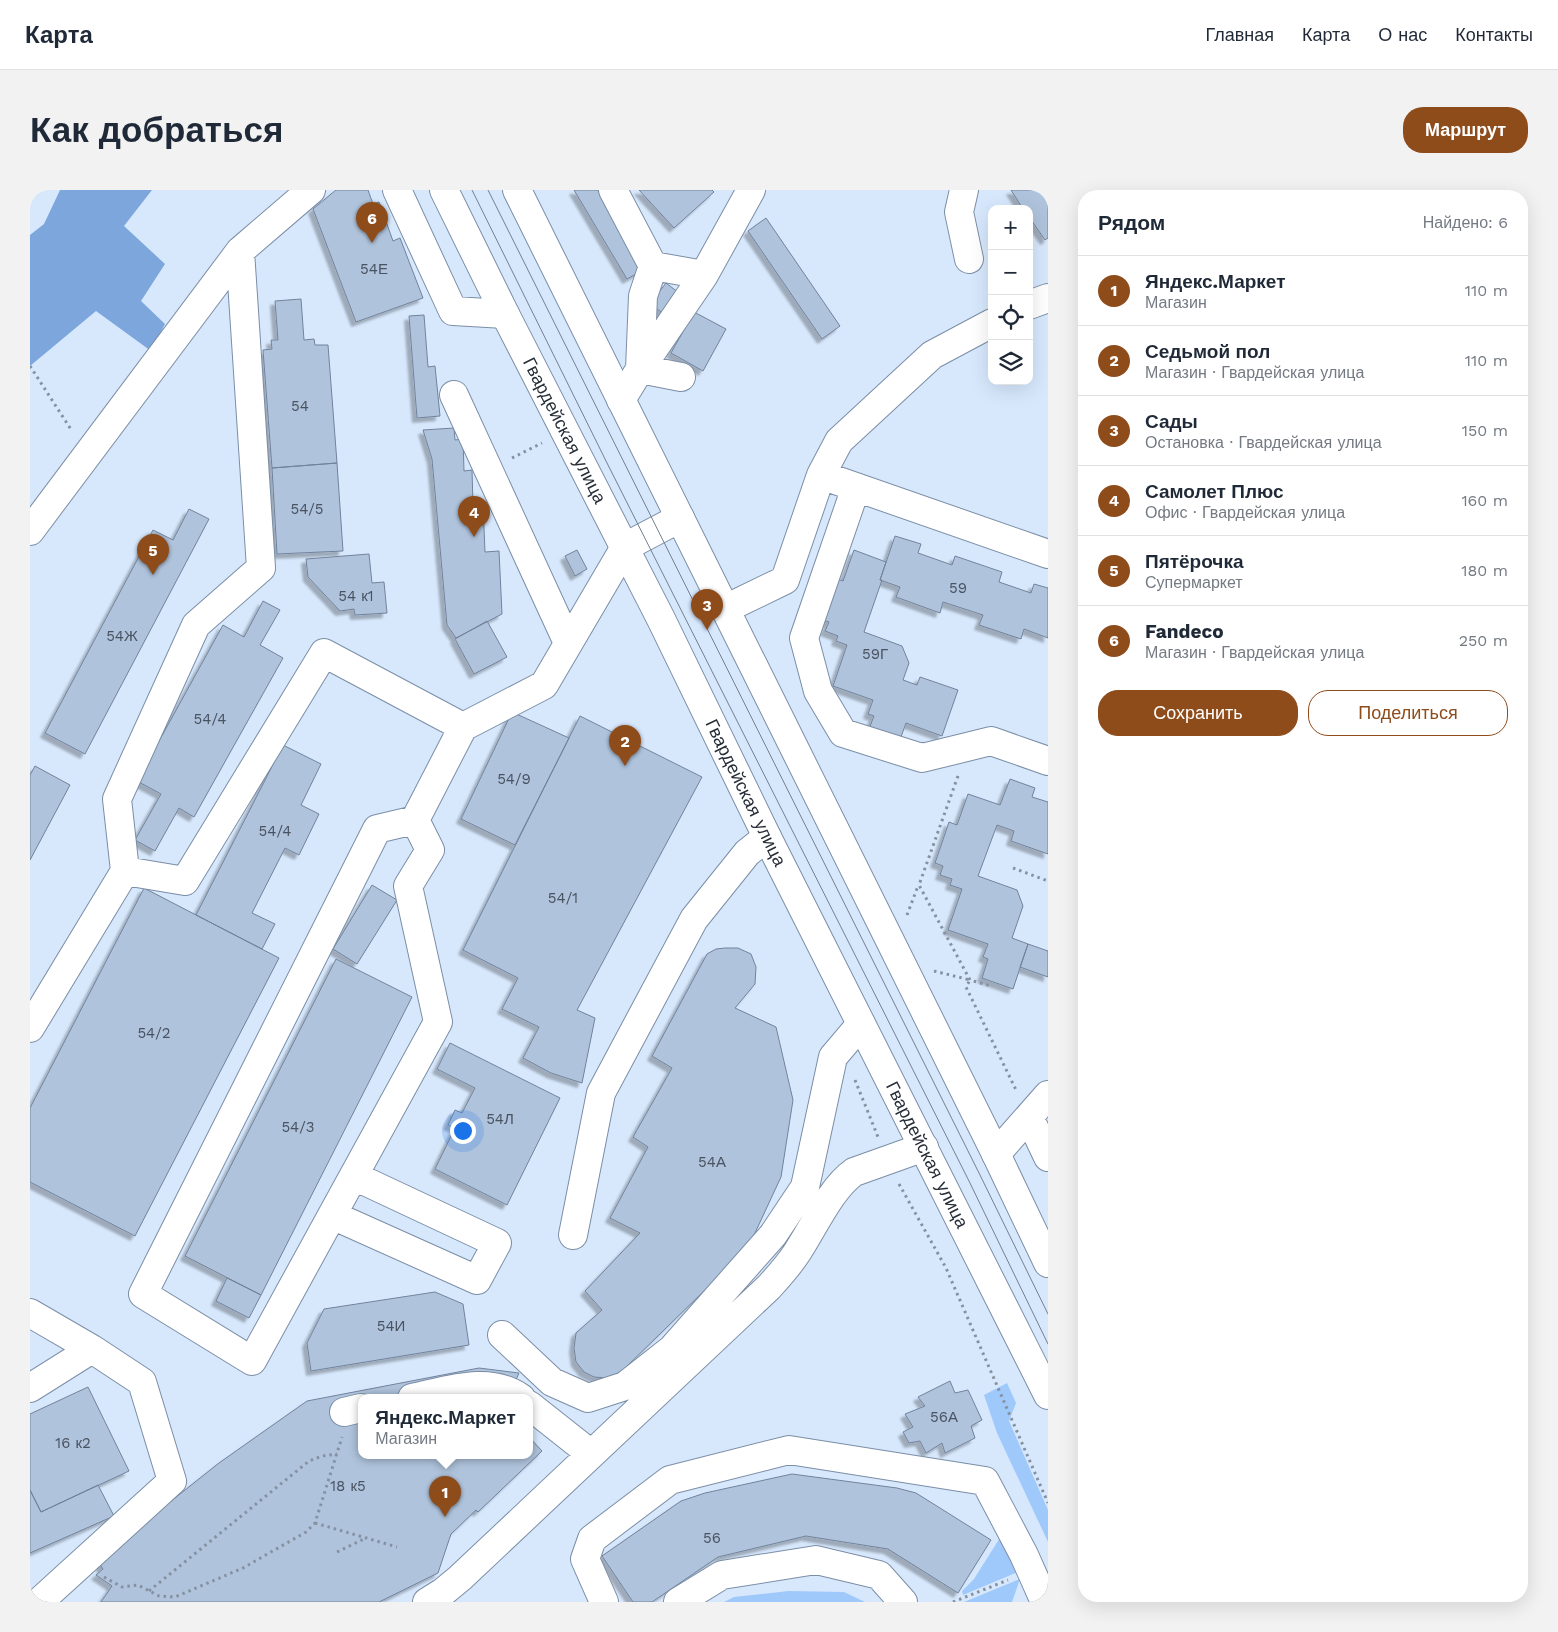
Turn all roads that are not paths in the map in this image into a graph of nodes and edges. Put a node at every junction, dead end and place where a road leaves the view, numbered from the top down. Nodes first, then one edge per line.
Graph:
1 (311, 190) edge
2 (397, 190) edge
3 (444, 190) edge
4 (517, 190) edge
5 (613, 190) edge
6 (751, 190) edge
7 (964, 190) edge
8 (240, 251) junction
9 (969, 259) dead end
10 (653, 266) junction
11 (704, 276) junction
12 (1048, 298) edge
13 (1033, 304) edge
14 (505, 314) junction
15 (988, 325) edge
16 (640, 369) junction
17 (681, 377) dead end
18 (454, 395) dead end
19 (621, 400) junction
20 (821, 474) junction
21 (856, 487) junction
22 (680, 518) junction
23 (30, 531) edge
24 (625, 547) junction
25 (1048, 554) edge
26 (725, 609) junction
27 (568, 643) junction
28 (463, 727) junction
29 (1048, 761) edge
30 (415, 820) junction
31 (767, 836) junction
32 (125, 871) junction
33 (862, 1024) junction
34 (30, 1028) edge
35 (1048, 1095) edge
36 (1029, 1118) junction
37 (924, 1147) junction
38 (996, 1154) junction
39 (1048, 1157) edge
40 (354, 1176) junction
41 (332, 1215) junction
42 (574, 1235) dead end
43 (1048, 1263) edge
44 (30, 1313) edge
45 (502, 1335) dead end
46 (92, 1350) junction
47 (30, 1388) edge
48 (433, 1394) edge
49 (513, 1394) edge
50 (1048, 1395) edge
51 (533, 1408) edge
52 (591, 1454) junction
53 (38, 1602) edge
54 (427, 1602) edge
55 (604, 1602) edge
56 (678, 1602) edge
57 (903, 1602) edge
58 (1044, 1602) edge

1 - 8 main road
2 - 14 main road
3 - 14 main road, Гвардейская улица
4 - 19 main road
5 - 10 main road
6 - 11 main road
7 - 9 main road
8 - 23 main road
8 - 32 main road
10 - 11 main road
10 - 16 main road
11 - 16 main road
12 - 13 main road
14 - 24 main road, Гвардейская улица
15 - 20 main road
16 - 17 main road
16 - 19 main road
18 - 27 main road
19 - 22 main road
20 - 21 main road
20 - 26 main road
21 - 25 main road
21 - 29 main road
22 - 24 main road
22 - 26 main road
24 - 27 main road
24 - 31 main road, Гвардейская улица
26 - 38 main road
27 - 28 main road
28 - 30 main road
28 - 32 main road
30 - 40 main road
30 - 41 main road
31 - 33 main road, Гвардейская улица
31 - 42 main road
32 - 34 main road
33 - 37 main road, Гвардейская улица
33 - 45 main road
35 - 36 main road
36 - 38 main road
36 - 39 main road
37 - 50 main road, Гвардейская улица
37 - 52 main road
38 - 43 main road
40 - 41 main road
40 - 41 main road
44 - 46 main road
46 - 47 main road
46 - 53 main road
48 - 49 main road
51 - 52 main road
52 - 54 main road
55 - 58 main road
56 - 57 main road

